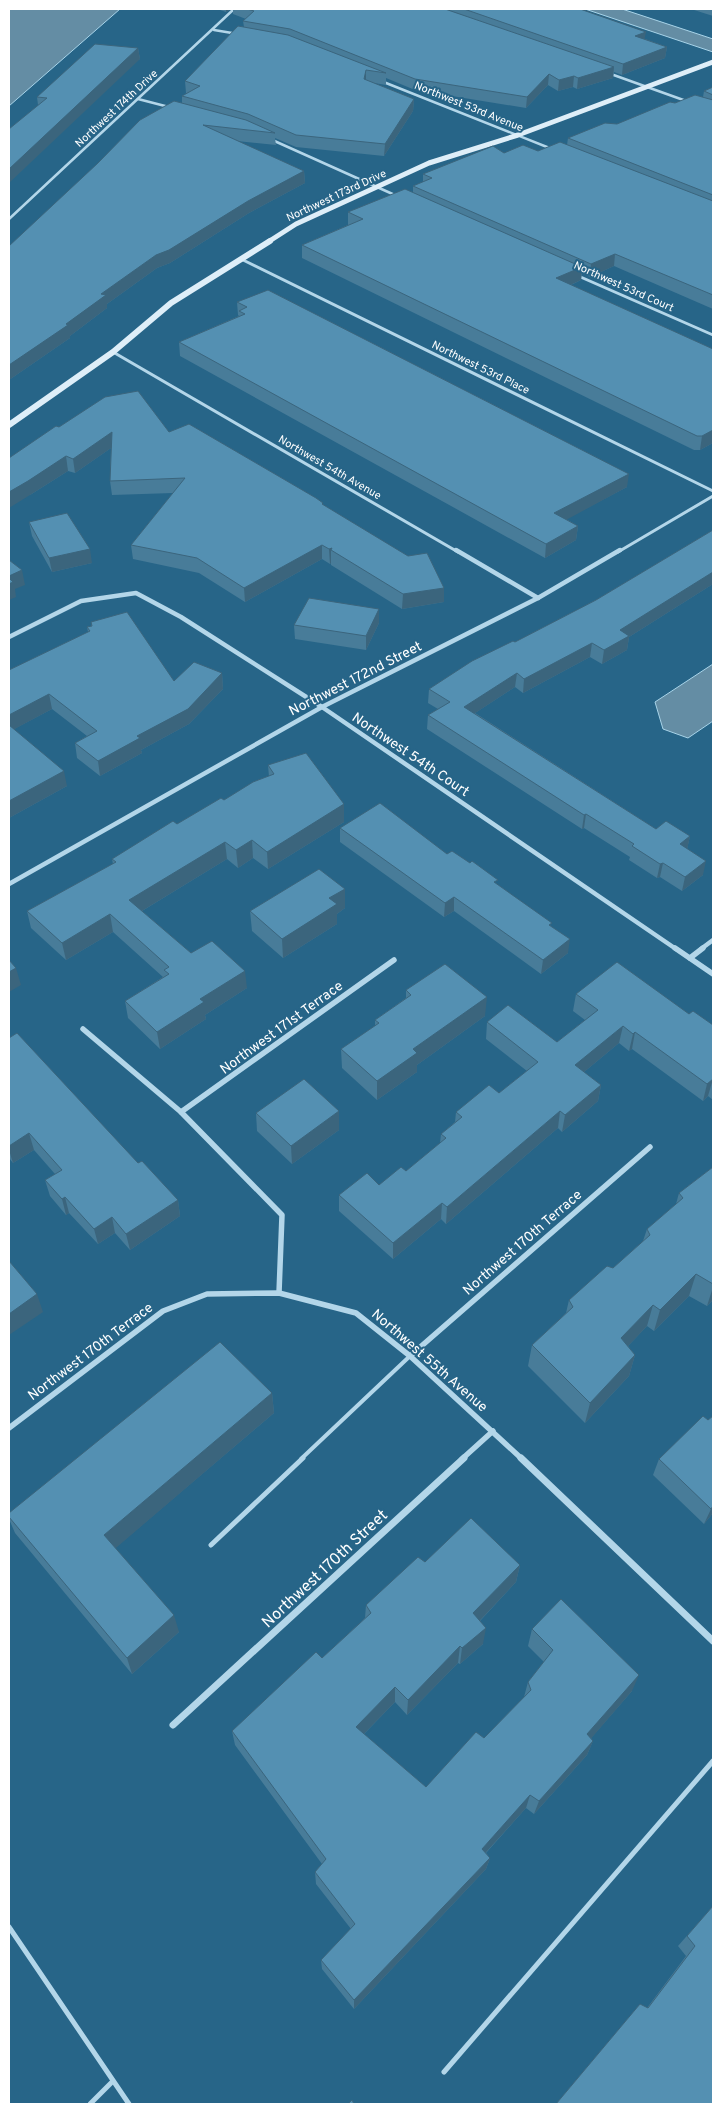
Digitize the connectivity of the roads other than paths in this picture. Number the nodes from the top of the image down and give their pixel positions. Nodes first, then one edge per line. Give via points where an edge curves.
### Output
1 (234, 9) edge
2 (214, 30) junction
3 (242, 34) edge
4 (713, 62) edge
5 (602, 71) edge
6 (374, 78) edge
7 (649, 87) junction
8 (138, 99) junction
9 (695, 104) edge
10 (175, 109) edge
11 (518, 135) junction
12 (266, 137) edge
13 (555, 150) edge
14 (377, 187) junction
15 (404, 199) edge
16 (9, 219) edge
17 (241, 259) junction
18 (568, 271) edge
19 (713, 335) edge
20 (113, 352) junction
21 (9, 425) edge
22 (713, 491) edge
23 (713, 496) edge
24 (538, 598) junction
25 (9, 637) edge
26 (322, 706) junction
27 (9, 884) edge
28 (713, 940) edge
29 (690, 958) junction
30 (394, 960) dead end
31 (713, 974) edge
32 (83, 1029) dead end
33 (181, 1112) junction
34 (650, 1147) dead end
35 (278, 1293) junction
36 (410, 1356) junction
37 (9, 1428) edge
38 (493, 1431) junction
39 (211, 1545) dead end
40 (713, 1641) edge
41 (173, 1725) dead end
42 (713, 1760) edge
43 (9, 1928) edge
44 (444, 2072) dead end
45 (113, 2081) junction
46 (90, 2104) edge
47 (129, 2104) edge

1 - 2 street, Northwest 174th Drive
2 - 3 street
2 - 8 street, Northwest 174th Drive
4 - 7 street, Northwest 173rd Drive
5 - 7 street
6 - 11 street, Northwest 53rd Avenue
7 - 9 street
7 - 11 street, Northwest 173rd Drive
8 - 10 street
8 - 16 street, Northwest 174th Drive
11 - 13 street, Northwest 53rd Avenue
11 - 14 street, Northwest 173rd Drive via 429,163
12 - 14 street
14 - 15 street
14 - 17 street, Northwest 173rd Drive via 296,224
17 - 20 street, Northwest 173rd Drive via 171,303
17 - 22 street, Northwest 53rd Place
18 - 19 street, Northwest 53rd Court
20 - 21 street, Northwest 173rd Drive
20 - 24 street, Northwest 54th Avenue
23 - 24 street, Northwest 172nd Street
24 - 26 street, Northwest 172nd Street
25 - 26 street, Northwest 54th Court via 81,601 136,593 181,617
26 - 27 street, Northwest 172nd Street
26 - 29 street, Northwest 54th Court
28 - 29 street
29 - 31 street, Northwest 54th Court
30 - 33 street, Northwest 171st Terrace
32 - 33 street
33 - 35 street via 282,1215
34 - 36 street, Northwest 170th Terrace
35 - 36 street, Northwest 55th Avenue via 356,1313
35 - 37 street, Northwest 170th Terrace via 207,1294 163,1311
36 - 38 street, Northwest 55th Avenue
36 - 39 lane
38 - 40 street, Northwest 55th Avenue
38 - 41 street, Northwest 170th Street
42 - 44 lane
43 - 45 lane
45 - 46 lane
45 - 47 lane

